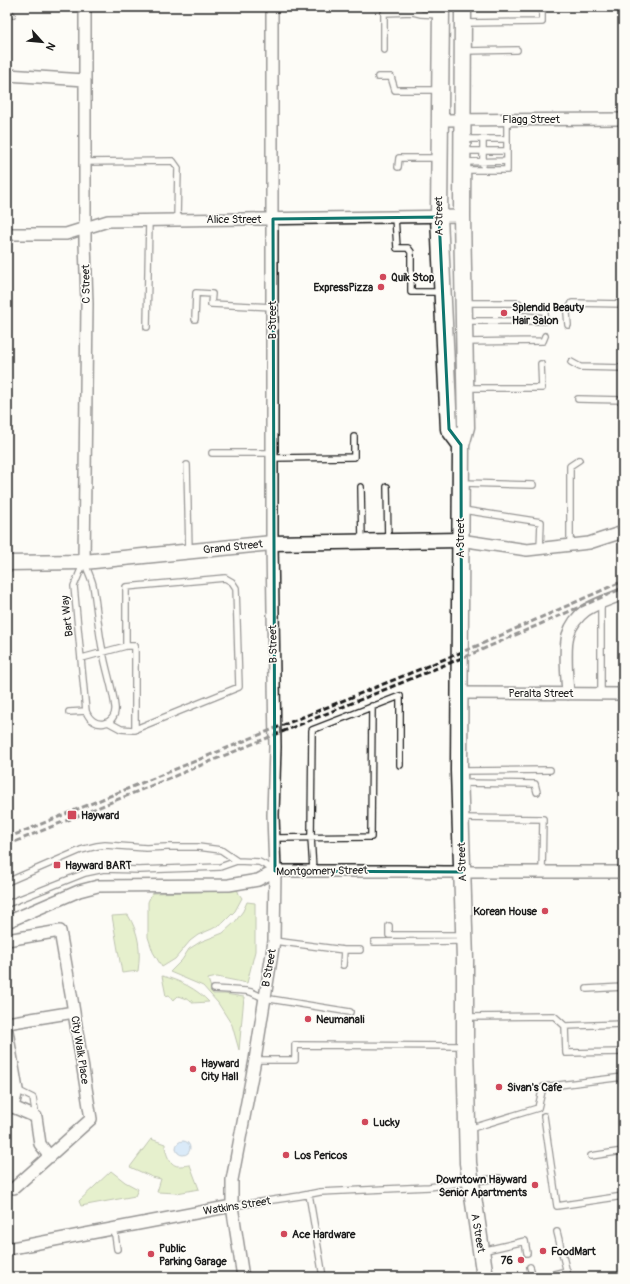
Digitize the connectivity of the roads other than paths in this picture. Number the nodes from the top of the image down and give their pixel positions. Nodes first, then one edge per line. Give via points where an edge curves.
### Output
1 (85, 7) edge
2 (272, 7) edge
3 (462, 7) edge
4 (542, 7) edge
5 (441, 11) edge
6 (462, 23) junction
7 (384, 50) dead end
8 (517, 50) dead end
9 (462, 51) junction
10 (7, 75) edge
11 (378, 77) dead end
12 (85, 80) junction
13 (440, 90) junction
14 (623, 119) edge
15 (440, 120) junction
16 (462, 120) junction
17 (508, 120) junction
18 (483, 139) junction
19 (508, 139) junction
20 (483, 151) junction
21 (507, 151) junction
22 (462, 156) junction
23 (440, 158) junction
24 (85, 162) junction
25 (483, 162) junction
26 (507, 162) junction
27 (398, 167) dead end
28 (483, 170) junction
29 (462, 216) junction
30 (395, 217) junction
31 (439, 217) junction
32 (273, 219) junction
33 (149, 220) junction
34 (177, 220) junction
35 (86, 227) junction
36 (7, 234) edge
37 (442, 292) junction
38 (464, 303) junction
39 (623, 304) edge
40 (272, 307) junction
41 (196, 319) dead end
42 (464, 321) junction
43 (568, 325) dead end
44 (147, 327) dead end
45 (545, 336) dead end
46 (465, 342) junction
47 (571, 362) dead end
48 (541, 364) dead end
49 (623, 368) edge
50 (466, 388) junction
51 (578, 399) dead end
52 (623, 400) edge
53 (354, 437) dead end
54 (461, 445) junction
55 (212, 453) dead end
56 (272, 455) junction
57 (579, 460) dead end
58 (187, 465) dead end
59 (460, 483) junction
60 (533, 485) dead end
61 (361, 487) dead end
62 (386, 487) dead end
63 (460, 509) junction
64 (623, 532) edge
65 (460, 540) junction
66 (388, 541) junction
67 (362, 542) junction
68 (272, 544) junction
69 (570, 546) junction
70 (540, 549) junction
71 (189, 552) junction
72 (84, 562) junction
73 (7, 564) edge
74 (623, 594) edge
75 (601, 603) junction
76 (126, 646) junction
77 (103, 652) junction
78 (82, 658) junction
79 (458, 693) junction
80 (568, 694) junction
81 (601, 694) junction
82 (623, 694) edge
83 (372, 706) junction
84 (86, 711) junction
85 (69, 712) dead end
86 (108, 722) junction
87 (135, 730) junction
88 (400, 765) dead end
89 (550, 770) dead end
90 (459, 777) junction
91 (537, 792) dead end
92 (461, 818) junction
93 (311, 837) junction
94 (274, 838) junction
95 (237, 861) junction
96 (313, 870) junction
97 (275, 871) junction
98 (462, 872) junction
99 (542, 872) junction
100 (623, 872) edge
101 (7, 882) edge
102 (7, 904) edge
103 (7, 922) edge
104 (389, 926) dead end
105 (464, 938) junction
106 (7, 940) edge
107 (274, 940) junction
108 (374, 942) dead end
109 (344, 950) junction
110 (360, 950) dead end
111 (343, 964) dead end
112 (623, 987) edge
113 (214, 989) dead end
114 (587, 989) dead end
115 (264, 998) junction
116 (74, 1012) junction
117 (350, 1012) dead end
118 (465, 1017) junction
119 (7, 1023) edge
120 (623, 1024) edge
121 (565, 1026) junction
122 (7, 1031) edge
123 (465, 1046) junction
124 (623, 1052) edge
125 (254, 1060) junction
126 (623, 1077) edge
127 (17, 1090) junction
128 (10, 1108) edge
129 (544, 1116) dead end
130 (36, 1118) junction
131 (467, 1129) junction
132 (623, 1151) edge
133 (591, 1156) dead end
134 (50, 1157) junction
135 (499, 1178) dead end
136 (470, 1182) junction
137 (14, 1188) dead end
138 (309, 1194) junction
139 (623, 1196) edge
140 (232, 1206) junction
141 (114, 1228) junction
142 (557, 1232) dead end
143 (117, 1248) dead end
144 (7, 1249) edge
145 (481, 1251) junction
146 (527, 1253) dead end
147 (530, 1267) dead end
148 (554, 1274) dead end
149 (567, 1274) edge
150 (243, 1277) edge
151 (324, 1277) edge
152 (485, 1277) edge
153 (533, 1277) edge

1 - 12 street, C Street
2 - 32 street, B Street
3 - 6 main road, A Street
4 - 6 lane via 542,22
5 - 7 lane via 421,14 384,13
5 - 13 main road, A Street
6 - 9 main road, A Street
8 - 9 lane
9 - 16 main road, A Street
10 - 12 street
11 - 13 lane via 391,77 395,90
12 - 24 street, C Street
13 - 15 main road, A Street
14 - 17 street, Flagg Street
15 - 16 street, Flagg Street
15 - 23 main road, A Street
16 - 17 street, Flagg Street
16 - 22 main road, A Street
17 - 19 lane
18 - 19 lane
18 - 20 lane
18 - 22 lane
19 - 21 lane
20 - 21 lane
20 - 22 lane
20 - 25 lane
21 - 26 lane
22 - 25 lane
22 - 28 lane
22 - 29 main road, A Street
23 - 27 lane via 399,158
23 - 31 main road, A Street
24 - 34 lane via 173,161 178,168
24 - 35 street, C Street
25 - 26 lane
25 - 28 lane
26 - 28 lane via 507,170
29 - 31 street, Alice Street
29 - 38 main road, A Street
30 - 31 street, Alice Street
30 - 32 street, Alice Street
30 - 37 lane via 397,248 408,248 411,252 411,292
31 - 37 main road, A Street
32 - 34 street, Alice Street
32 - 40 street, B Street
33 - 34 street, Alice Street
33 - 35 street, Alice Street via 108,221
33 - 44 lane
35 - 36 street, Alice Street via 66,234
35 - 72 street, C Street
37 - 54 main road, A Street via 450,429
38 - 42 main road, A Street
38 - 42 lane via 519,303 521,309 545,311 545,321
39 - 43 lane via 572,303 567,313
40 - 41 lane via 211,304 212,294 196,293
40 - 56 street, B Street
42 - 46 main road, A Street
45 - 46 lane via 543,341
46 - 50 main road, A Street
47 - 49 lane via 580,367
48 - 50 lane via 542,388
50 - 54 main road, A Street via 466,427
51 - 52 lane
53 - 56 lane via 354,457
54 - 59 main road, A Street
55 - 56 lane
56 - 68 street, B Street
57 - 69 lane via 570,466
58 - 71 lane
59 - 60 lane
59 - 63 main road, A Street
61 - 67 lane
62 - 66 lane
63 - 65 main road, A Street
63 - 70 lane via 541,522
64 - 69 street via 589,544
65 - 66 street, Grand Street
65 - 70 street via 527,550
65 - 79 main road, A Street
66 - 67 street, Grand Street
67 - 68 street, Grand Street
68 - 71 street, Grand Street
68 - 94 street, B Street via 276,747
69 - 70 street
71 - 72 street, Grand Street
72 - 73 street, Grand Street
72 - 77 lane via 92,583
72 - 78 lane, Bart Way via 74,586
74 - 75 street
75 - 80 street via 586,611 574,622 568,635
75 - 81 lane
76 - 77 lane
76 - 87 lane via 135,646
76 - 87 lane via 126,587 225,578 236,588 239,687
77 - 78 lane
77 - 86 lane via 116,708
78 - 84 lane, Bart Way
79 - 80 street, Peralta Street
79 - 90 main road, A Street
80 - 81 street, Peralta Street
81 - 82 street, Peralta Street
83 - 88 lane via 400,696
83 - 93 lane via 312,730
83 - 93 lane via 371,836
84 - 85 lane
84 - 86 lane via 92,721 100,724
86 - 87 lane via 121,729
89 - 90 lane
90 - 91 lane via 535,784
90 - 92 main road, A Street
92 - 98 main road, A Street
92 - 99 lane via 543,819
93 - 94 lane
93 - 96 lane
94 - 97 street, B Street
95 - 97 lane via 258,862
95 - 101 lane via 221,850 198,847 146,848 105,845 80,850
95 - 102 lane via 220,867 104,869 85,873
96 - 97 street, Montgomery Street
96 - 98 street, Montgomery Street
97 - 103 street, Montgomery Street via 258,880 229,885 98,886 79,891
97 - 107 street, B Street
98 - 99 street, Montgomery Street
98 - 105 main road, A Street
99 - 100 street, Montgomery Street
104 - 105 lane via 389,935
105 - 108 lane
105 - 118 main road, A Street
106 - 116 street, City Walk Place via 60,931
107 - 109 lane
107 - 115 street, B Street
109 - 110 lane
109 - 111 lane
112 - 114 lane
113 - 115 lane via 251,992
115 - 117 lane
115 - 125 street, B Street
116 - 119 street
116 - 134 street, City Walk Place via 91,1120
118 - 121 lane via 554,1016
118 - 123 main road, A Street
120 - 121 lane
121 - 124 lane via 566,1053
122 - 127 street
123 - 125 lane via 295,1044 295,1060
123 - 131 main road, A Street
125 - 140 street, B Street via 232,1180
126 - 131 lane via 543,1087 538,1108
127 - 128 street
127 - 130 lane via 32,1098
128 - 130 street
129 - 139 lane via 557,1206
130 - 134 street via 40,1144
131 - 136 main road, A Street
132 - 133 lane
134 - 137 street, City Walk Place
135 - 136 lane, Watkins Street
136 - 138 lane, Watkins Street
136 - 145 main road, A Street
138 - 140 lane, Watkins Street
138 - 151 lane
140 - 141 street, Watkins Street
140 - 150 street, B Street
141 - 143 lane
141 - 144 street, Watkins Street
142 - 149 lane
145 - 146 lane via 525,1241
145 - 152 main road, A Street
147 - 153 lane
148 - 149 lane

